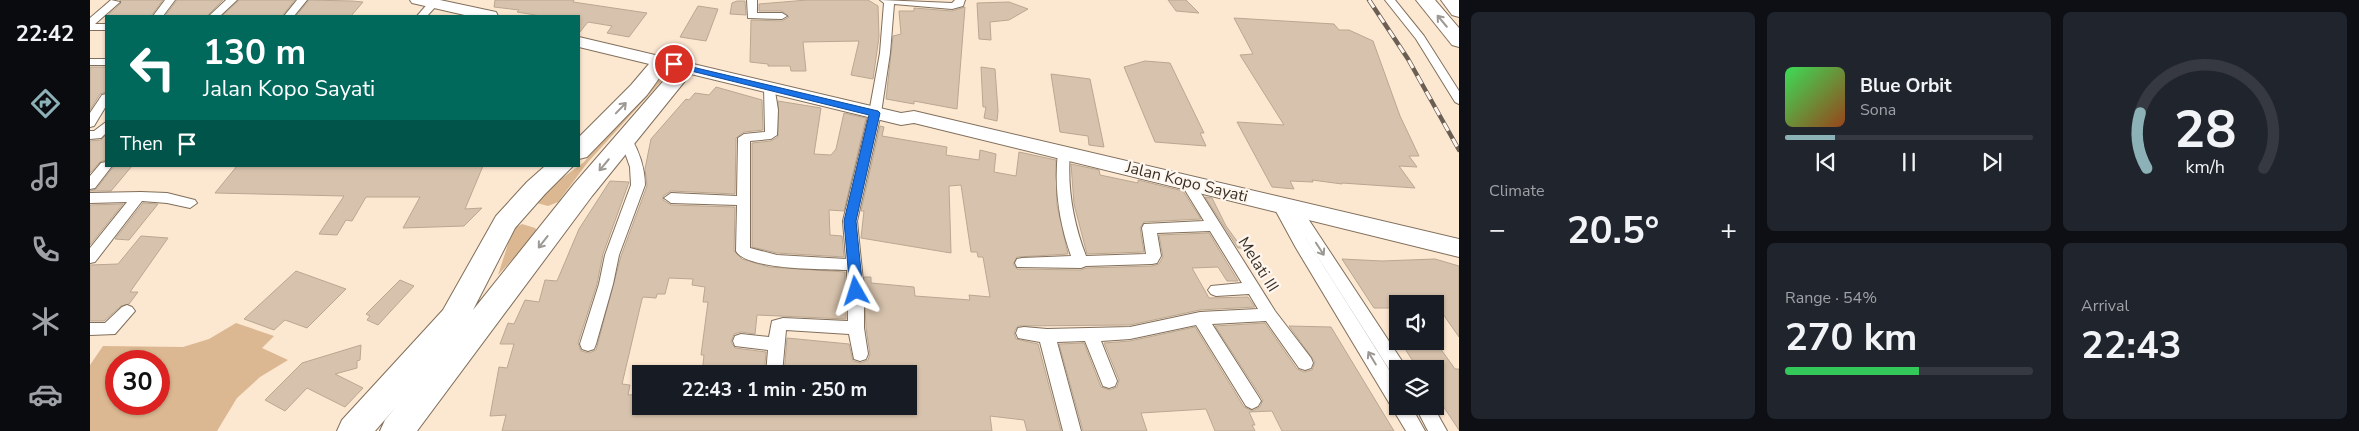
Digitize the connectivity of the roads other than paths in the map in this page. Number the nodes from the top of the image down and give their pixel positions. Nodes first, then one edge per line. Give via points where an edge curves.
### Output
1 (170, 0) edge
2 (232, 0) edge
3 (302, 0) edge
4 (752, 0) edge
5 (960, 0) edge
6 (1390, 0) edge
7 (1424, 0) edge
8 (1450, 0) edge
9 (887, 1) edge
10 (115, 2) dead end
11 (426, 2) edge
12 (907, 2) edge
13 (1459, 11) edge
14 (159, 15) edge
15 (215, 15) edge
16 (290, 15) edge
17 (422, 15) edge
18 (485, 15) edge
19 (782, 16) dead end
20 (90, 23) edge
21 (90, 27) edge
22 (105, 27) edge
23 (580, 33) edge
24 (1459, 41) edge
25 (580, 42) edge
26 (620, 51) junction
27 (105, 55) edge
28 (678, 60) junction
29 (90, 62) edge
30 (724, 75) junction
31 (770, 86) junction
32 (648, 95) junction
33 (90, 97) edge
34 (105, 97) edge
35 (105, 99) edge
36 (1459, 100) edge
37 (876, 108) junction
38 (90, 124) edge
39 (626, 139) junction
40 (580, 150) edge
41 (1064, 152) junction
42 (105, 167) edge
43 (560, 167) edge
44 (1187, 182) junction
45 (90, 185) edge
46 (536, 188) junction
47 (583, 190) junction
48 (90, 198) edge
49 (137, 198) junction
50 (671, 198) dead end
51 (744, 200) junction
52 (190, 203) dead end
53 (1287, 206) junction
54 (1215, 226) junction
55 (1459, 248) edge
56 (488, 255) junction
57 (90, 258) edge
58 (1022, 263) dead end
59 (1081, 263) junction
60 (853, 265) junction
61 (1253, 288) junction
62 (1216, 290) dead end
63 (127, 310) dead end
64 (1270, 315) junction
65 (1200, 318) junction
66 (1353, 327) junction
67 (856, 328) junction
68 (1371, 328) junction
69 (90, 329) edge
70 (1024, 333) dead end
71 (1091, 335) junction
72 (1047, 336) junction
73 (741, 341) dead end
74 (588, 344) dead end
75 (776, 344) junction
76 (860, 354) dead end
77 (1392, 360) edge
78 (1305, 363) dead end
79 (775, 365) edge
80 (1110, 381) dead end
81 (1389, 385) edge
82 (372, 389) dead end
83 (1252, 401) dead end
84 (1407, 415) edge
85 (1428, 415) edge
86 (351, 428) edge
87 (397, 431) edge
88 (1072, 431) edge
89 (1416, 431) edge
90 (1438, 431) edge

1 - 14 street
2 - 15 street
3 - 16 street
4 - 19 street via 752,16
5 - 12 street via 956,6
6 - 36 street via 1420,38
24 -> 7 highway
8 - 13 highway
9 - 12 street
9 - 37 street via 885,53
10 - 20 street
11 - 17 street
11 - 18 main road
21 - 22 street
23 - 28 main road, Jalan Kopo Sayati
25 - 26 main road, Jalan Kopo Sayati
26 - 28 main road, Jalan Kopo Sayati
26 - 32 main road via 637,61
27 - 29 street
28 - 30 main road, Jalan Kopo Sayati
28 - 32 highway
28 - 37 main road, Jalan Kopo Sayati
30 - 31 main road, Jalan Kopo Sayati
30 - 32 main road via 689,81
31 - 37 main road, Jalan Kopo Sayati
31 - 51 street via 772,133 744,138 738,165
32 - 39 highway
40 -> 32 highway
33 - 34 street
35 - 38 street
37 - 41 main road, Jalan Kopo Sayati via 901,119 914,117
37 - 60 street via 850,221
39 -> 47 highway
39 - 74 street via 635,159 638,185 612,255
41 - 44 main road, Jalan Kopo Sayati
41 - 59 street via 1063,187 1068,220
42 - 45 street
43 - 46 highway
44 - 53 main road, Jalan Kopo Sayati
44 - 54 street, Melati III
46 - 47 highway via 528,201 530,208 543,212 554,210
46 - 56 highway via 505,224
47 -> 87 highway
48 - 49 street
49 - 52 street
49 - 57 street
50 - 51 street
51 - 60 street via 744,251 747,255
53 - 55 main road, Jalan Kopo Sayati
53 - 66 street via 1301,244
53 -> 68 street
54 - 59 street via 1149,228 1152,259
54 - 61 street, Melati III
56 - 82 highway
56 - 86 highway via 482,283 466,318
58 - 59 street
60 - 67 street
61 - 62 street
61 - 64 street, Melati III
63 - 69 street via 109,329
64 - 65 street
64 - 78 street, Melati III
65 - 71 street via 1130,333
65 - 83 street
66 - 68 street
81 -> 66 street
67 - 75 street via 781,325 777,330
67 - 76 street
68 - 77 street
70 - 72 street
71 - 72 street
71 - 80 street
72 - 88 street
73 - 75 street
75 - 79 street
84 - 89 street
85 - 90 street

